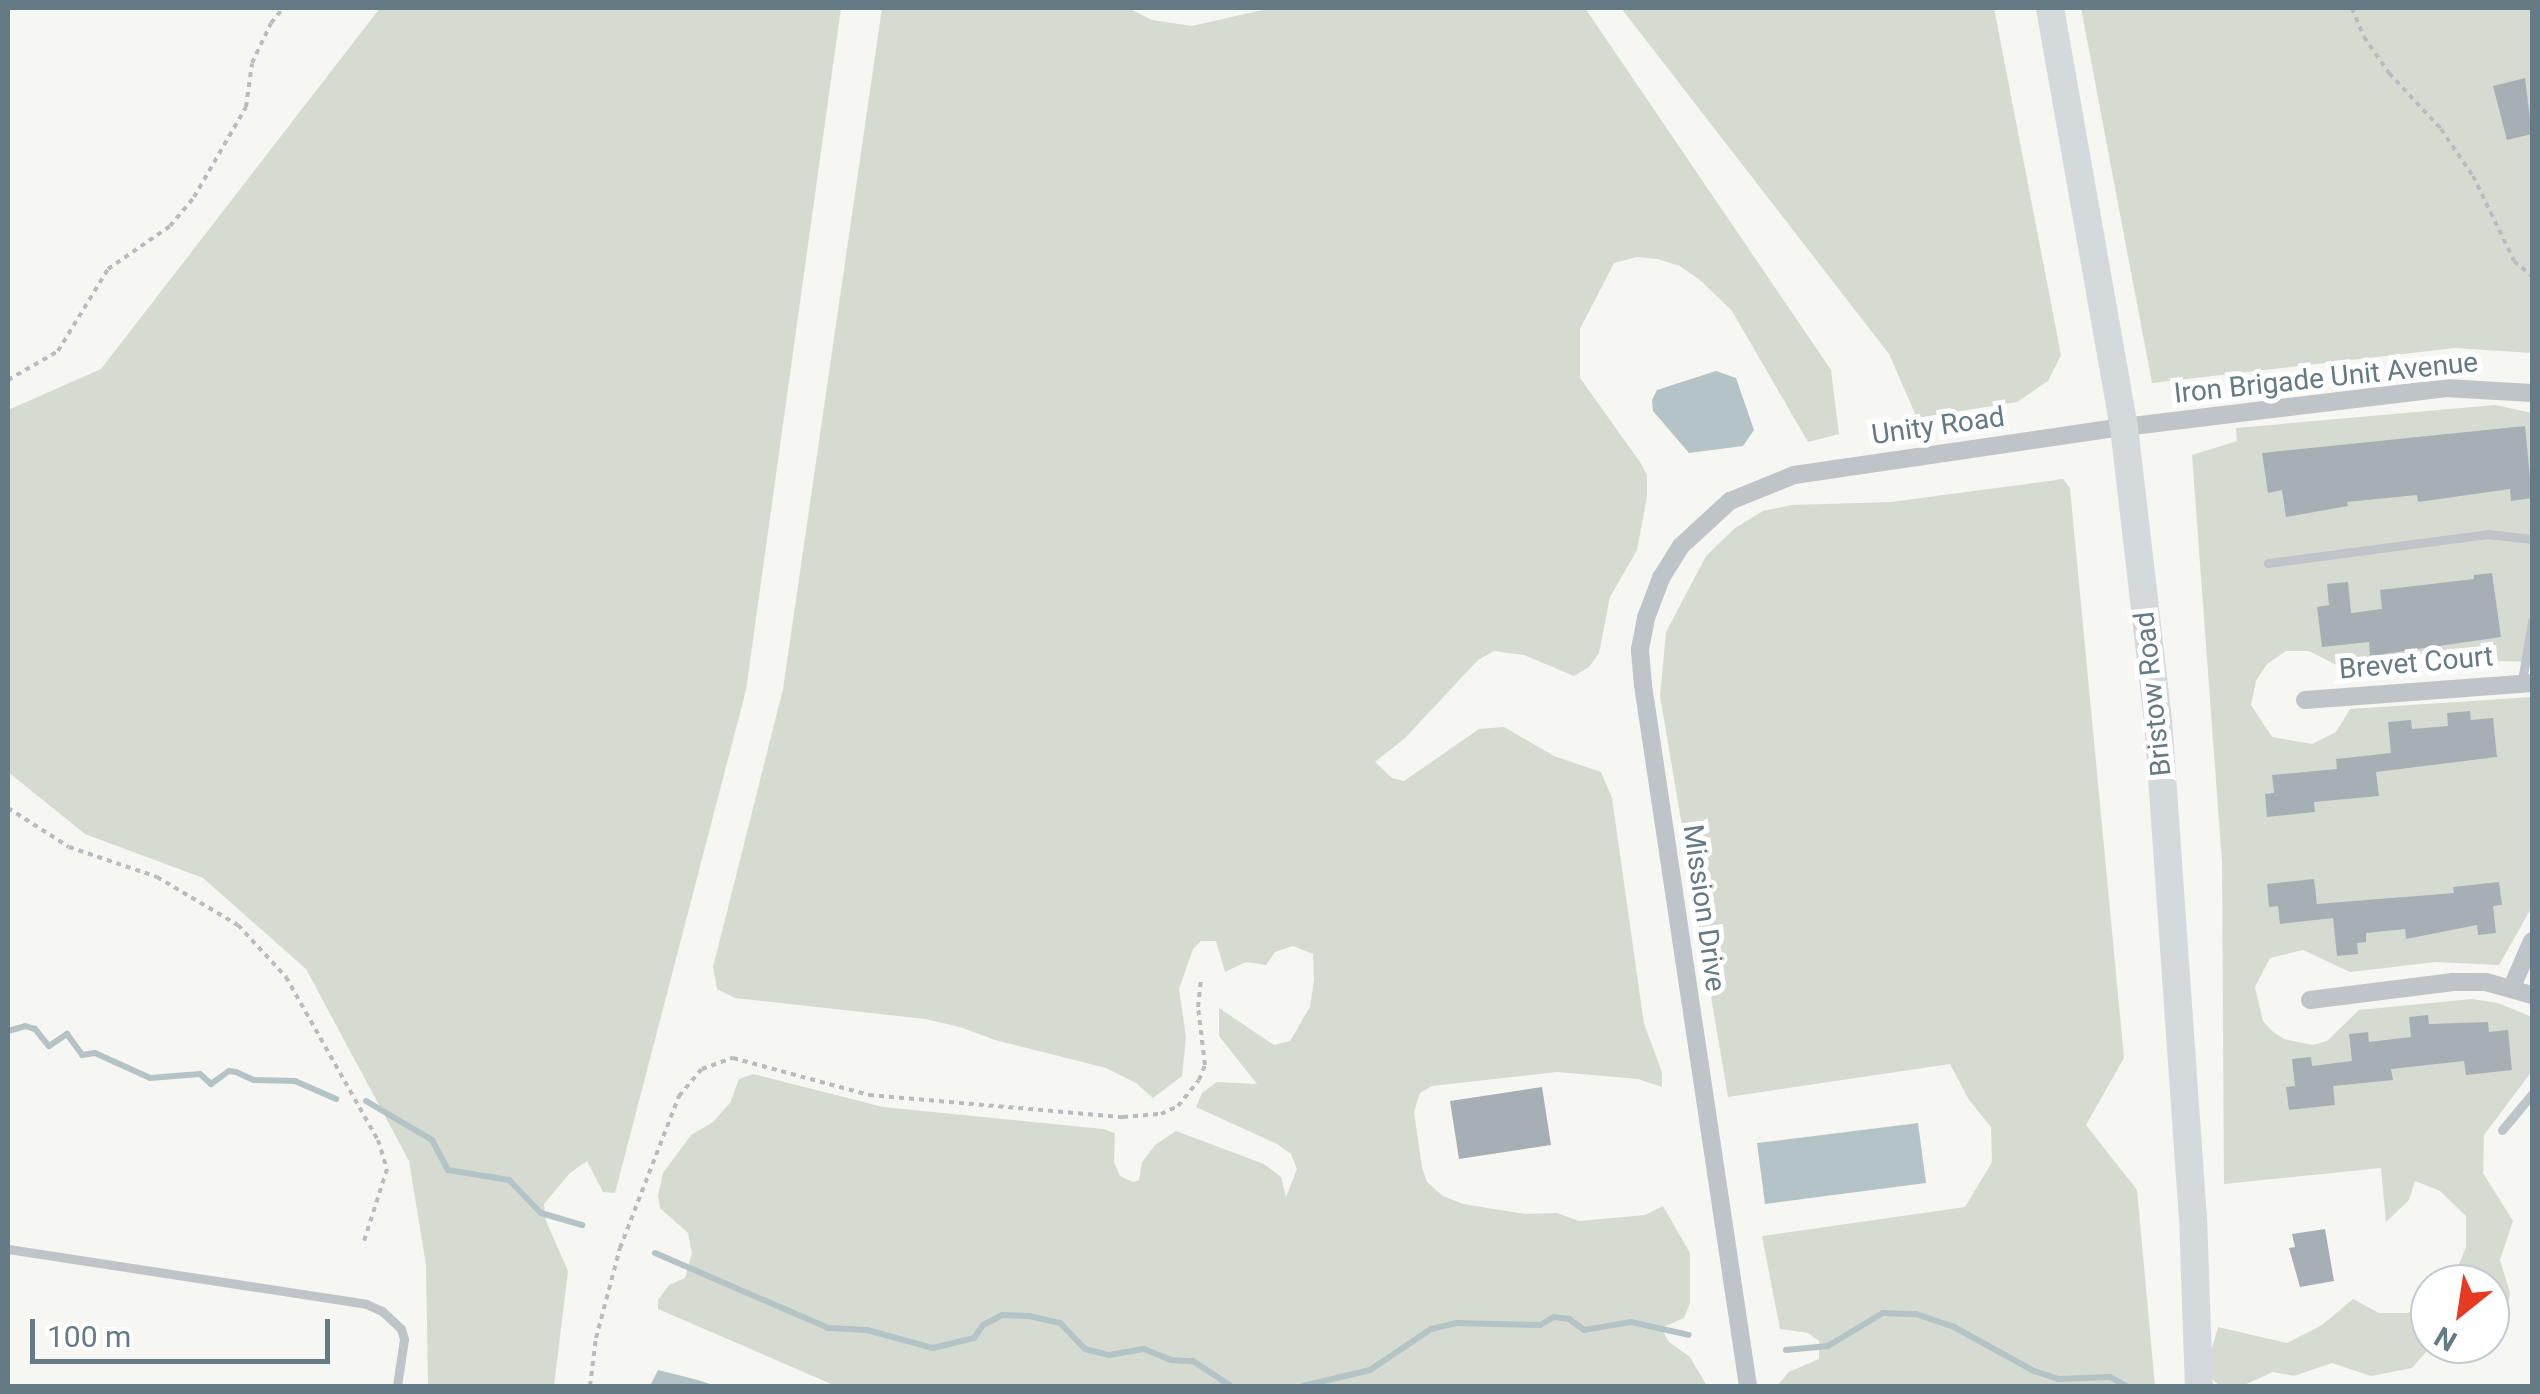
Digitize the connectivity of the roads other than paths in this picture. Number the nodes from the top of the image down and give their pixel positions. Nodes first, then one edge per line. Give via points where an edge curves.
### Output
1 (2050, 8) edge
2 (2532, 394) edge
3 (2124, 427) junction
4 (1760, 485) joint
5 (2532, 539) edge
6 (2268, 562) dead end
7 (2532, 621) edge
8 (2527, 682) edge
9 (2305, 700) dead end
10 (2532, 941) edge
11 (2512, 986) junction
12 (2532, 995) edge
13 (2310, 1000) dead end
14 (2532, 1094) edge
15 (2502, 1130) dead end
16 (8, 1249) edge
17 (397, 1386) edge
18 (1748, 1386) edge
19 (2199, 1386) edge

1 - 3 main road, Bristow Road
2 - 3 street, Iron Brigade Unit Avenue via 2444,388
3 - 4 street, Unity Road
3 - 19 main road, Bristow Road via 2158,719
4 - 18 street, Mission Drive via 1717,510 1682,546 1661,578 1640,650
5 - 6 lane via 2487,534
7 - 8 lane
8 - 9 street, Brevet Court
10 - 11 street
11 - 12 street
11 - 13 street via 2454,982
14 - 15 lane
16 - 17 lane via 366,1304 382,1311 404,1339

